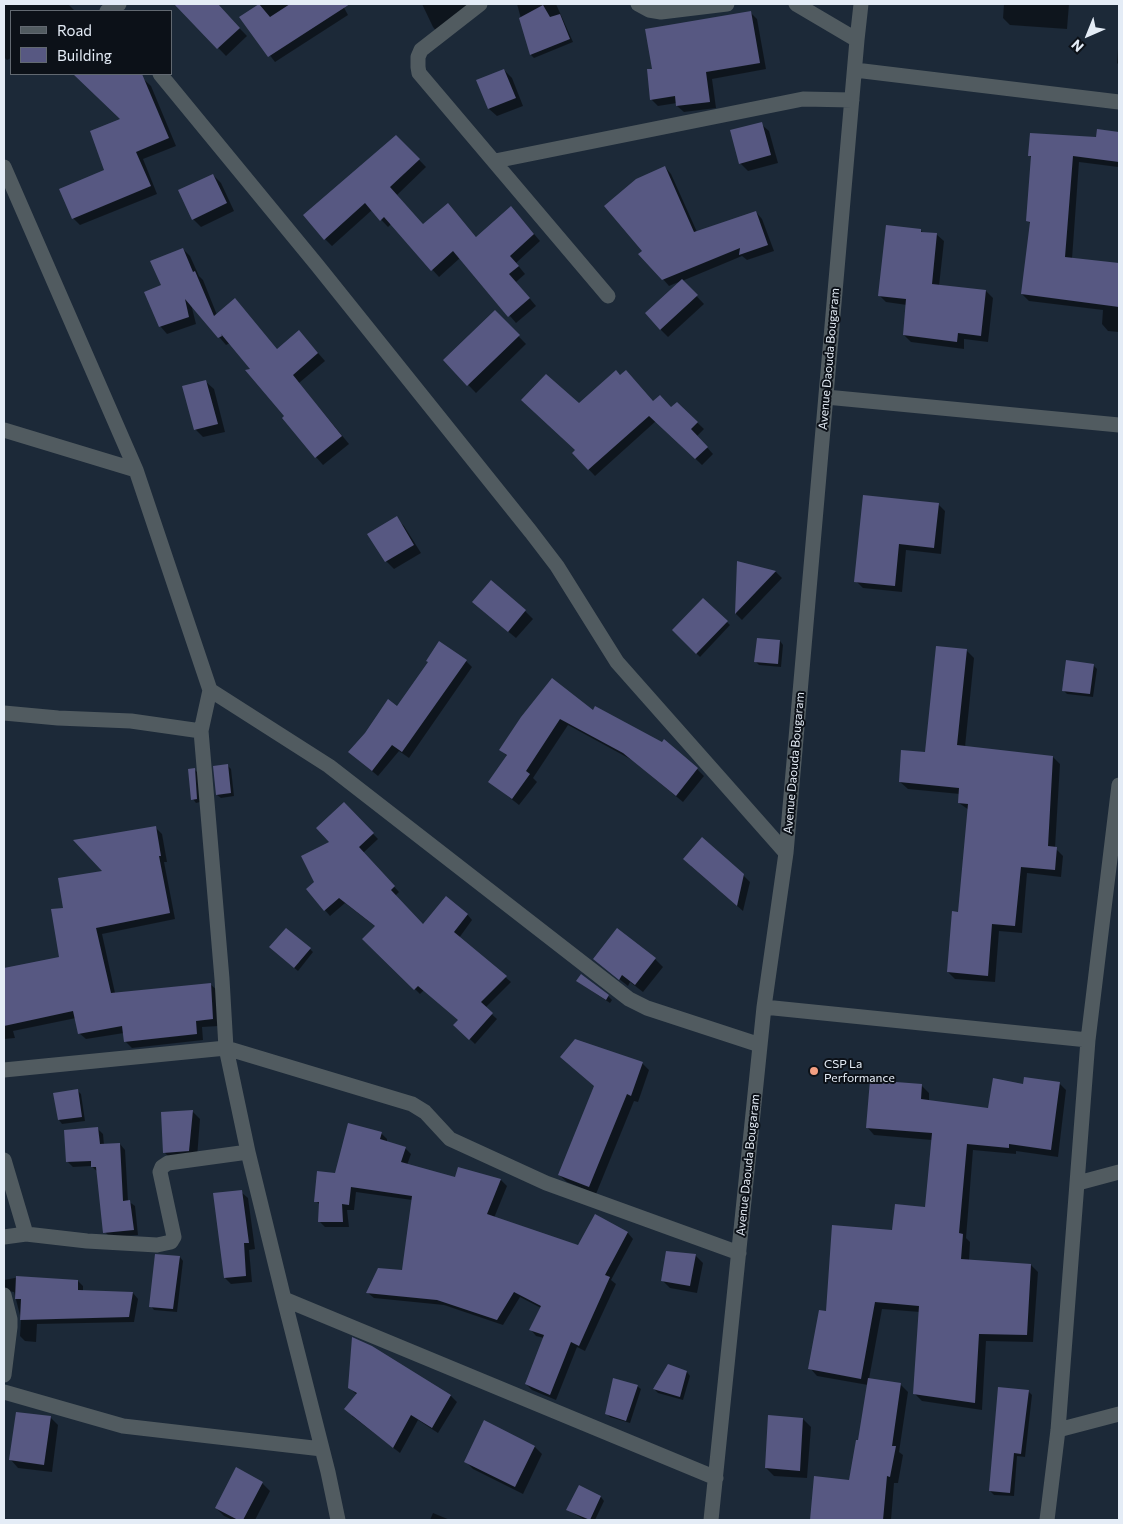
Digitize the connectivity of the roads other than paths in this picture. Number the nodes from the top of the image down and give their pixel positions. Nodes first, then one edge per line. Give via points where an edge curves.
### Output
1 (119, 4) edge
2 (480, 4) edge
3 (638, 4) edge
4 (727, 4) edge
5 (796, 4) edge
6 (862, 4) edge
7 (108, 10) edge
8 (857, 40) junction
9 (855, 70) junction
10 (161, 75) edge
11 (852, 100) junction
12 (1119, 102) edge
13 (495, 161) junction
14 (4, 167) edge
15 (608, 296) dead end
16 (826, 397) junction
17 (1119, 425) edge
18 (4, 430) edge
19 (136, 470) junction
20 (210, 690) junction
21 (4, 713) edge
22 (201, 731) junction
23 (1119, 785) edge
24 (786, 853) junction
25 (764, 1007) junction
26 (1088, 1040) junction
27 (760, 1045) junction
28 (226, 1048) junction
29 (4, 1070) edge
30 (248, 1152) junction
31 (4, 1160) edge
32 (1119, 1172) edge
33 (1078, 1183) junction
34 (26, 1234) junction
35 (4, 1237) edge
36 (739, 1252) junction
37 (4, 1295) edge
38 (284, 1299) junction
39 (4, 1375) edge
40 (4, 1392) edge
41 (1119, 1414) edge
42 (1058, 1430) junction
43 (322, 1449) junction
44 (716, 1478) junction
45 (338, 1520) edge
46 (711, 1520) edge
47 (1047, 1520) edge

1 - 7 street
2 - 13 street via 421,50 418,67 419,73
3 - 4 street via 661,12
5 - 8 street
6 - 8 street, Avenue Daouda Bougaram
8 - 9 street, Avenue Daouda Bougaram
9 - 11 street, Avenue Daouda Bougaram
9 - 12 street
10 - 24 street via 531,532 618,662
11 - 13 street via 803,99
11 - 16 street, Avenue Daouda Bougaram
13 - 15 street
14 - 19 street
16 - 17 street
16 - 24 street, Avenue Daouda Bougaram
18 - 19 street
19 - 20 street
20 - 22 street
20 - 27 street via 329,766 629,999 647,1008
21 - 22 street via 130,721
22 - 28 street
23 - 26 street
24 - 25 street, Avenue Daouda Bougaram
25 - 26 street
25 - 27 street, Avenue Daouda Bougaram
26 - 33 street
27 - 36 street, Avenue Daouda Bougaram
28 - 29 street
28 - 30 street
28 - 36 street via 412,1104 425,1112 450,1139 546,1183
30 - 34 street via 168,1163 162,1167 160,1172 174,1237 171,1242 157,1245
30 - 38 street
31 - 34 street
32 - 33 street
33 - 42 street
34 - 35 street
36 - 44 street, Avenue Daouda Bougaram
37 - 39 street via 10,1319
38 - 43 street
38 - 44 street
40 - 43 street via 122,1426
41 - 42 street
42 - 47 street
43 - 45 street
44 - 46 street, Avenue Daouda Bougaram

